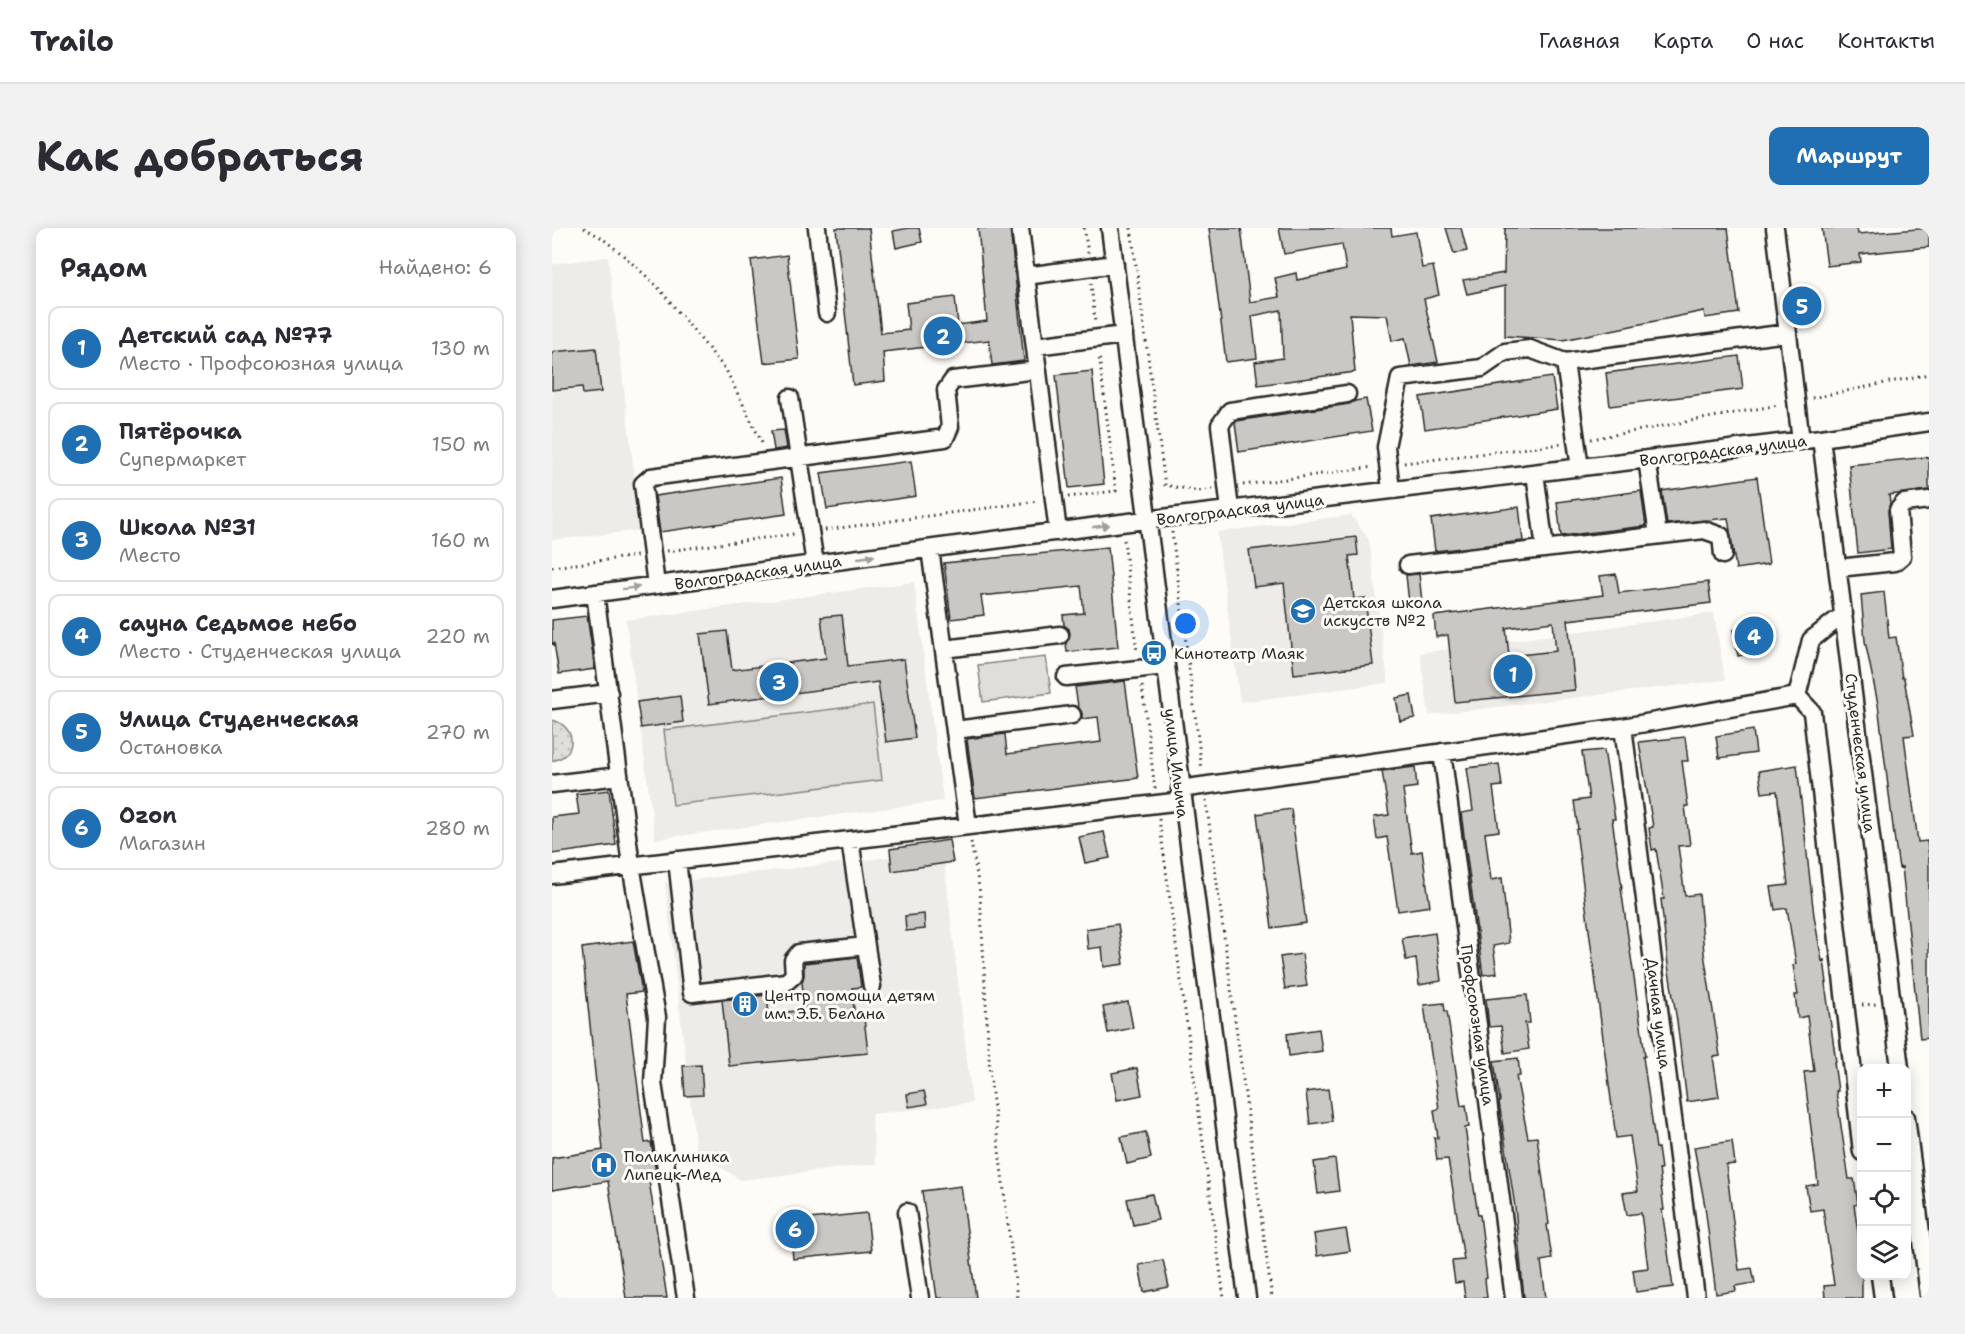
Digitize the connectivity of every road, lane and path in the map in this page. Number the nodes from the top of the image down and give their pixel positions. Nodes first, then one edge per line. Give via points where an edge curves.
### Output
1 (584, 228) edge
2 (817, 228) edge
3 (1020, 228) edge
4 (1084, 228) edge
5 (1110, 228) edge
6 (1131, 228) edge
7 (1775, 228) edge
8 (1115, 264) junction
9 (1090, 268) junction
10 (1026, 276) junction
11 (827, 313) dead end
12 (1788, 333) junction
13 (1124, 335) junction
14 (1097, 339) junction
15 (1035, 346) junction
16 (1565, 362) junction
17 (1038, 370) junction
18 (1929, 374) edge
19 (1347, 394) dead end
20 (790, 398) dead end
21 (1796, 402) junction
22 (1929, 422) edge
23 (1821, 438) junction
24 (1801, 441) junction
25 (1576, 442) junction
26 (799, 458) junction
27 (1647, 459) junction
28 (771, 461) junction
29 (1388, 465) junction
30 (1580, 468) junction
31 (1534, 473) junction
32 (1242, 485) dead end
33 (1220, 488) dead end
34 (1391, 490) junction
35 (1054, 499) junction
36 (1929, 500) edge
37 (1230, 510) junction
38 (1147, 520) junction
39 (1172, 531) dead end
40 (810, 532) junction
41 (1058, 532) junction
42 (1658, 535) junction
43 (1124, 538) dead end
44 (930, 549) junction
45 (1545, 549) junction
46 (652, 553) junction
47 (1723, 555) dead end
48 (815, 564) junction
49 (1408, 565) dead end
50 (552, 567) edge
51 (1838, 568) junction
52 (656, 585) junction
53 (595, 593) junction
54 (552, 599) edge
55 (1844, 614) junction
56 (1060, 635) dead end
57 (944, 649) junction
58 (1165, 666) junction
59 (1139, 669) junction
60 (1066, 677) dead end
61 (609, 693) junction
62 (1797, 696) junction
63 (552, 700) edge
64 (1072, 715) dead end
65 (1623, 727) junction
66 (955, 730) junction
67 (1442, 752) junction
68 (620, 776) junction
69 (552, 784) edge
70 (1204, 785) junction
71 (1181, 795) junction
72 (1157, 804) junction
73 (968, 826) junction
74 (850, 840) junction
75 (677, 860) junction
76 (631, 865) junction
77 (552, 874) edge
78 (866, 946) junction
79 (872, 986) dead end
80 (1892, 1002) junction
81 (1845, 1007) junction
82 (1900, 1064) edge
83 (1858, 1118) edge
84 (1906, 1118) edge
85 (907, 1212) dead end
86 (1881, 1280) edge
87 (1929, 1295) edge
88 (686, 1298) edge
89 (920, 1298) edge
90 (1017, 1298) edge
91 (1224, 1298) edge
92 (1247, 1298) edge
93 (1272, 1298) edge
94 (1514, 1298) edge
95 (1696, 1298) edge
96 (1883, 1298) edge

1 - 28 path via 602,238 657,286 726,370
2 - 11 street
3 - 10 street
4 - 9 path
5 - 8 street, улица Ильича
6 - 33 path via 1165,485 1198,491
7 - 12 street
8 - 9 street
8 - 13 street, улица Ильича
9 - 10 street
9 - 14 path
10 - 15 street
12 - 16 street
12 - 21 street
13 - 14 street
13 - 38 street, улица Ильича
14 - 15 street
14 - 35 path via 1116,491
15 - 17 street
16 - 25 street
16 - 29 street via 1530,349 1505,352 1482,368 1400,378 1386,447
17 - 26 street via 953,380 946,390 950,427 945,438
17 - 35 street
18 - 21 path
19 - 37 street via 1230,411 1220,425
20 - 26 street
21 - 24 street
21 - 25 path
22 - 23 street, Волгоградская улица
23 - 24 street, Волгоградская улица
23 - 51 street, Студенческая улица
24 - 27 street, Волгоградская улица
25 - 29 path
25 - 30 street
26 - 28 street
26 - 40 street
27 - 30 street, Волгоградская улица
27 - 42 street
28 - 46 street via 651,477 643,484
29 - 32 path
29 - 34 street
30 - 31 street, Волгоградская улица
31 - 34 street, Волгоградская улица
31 - 45 street
34 - 37 street, Волгоградская улица
35 - 40 path
35 - 41 street
36 - 51 street via 1904,503 1898,510 1902,556 1895,562
37 - 38 street, Волгоградская улица
41 -> 38 street, Волгоградская улица
38 - 58 street, улица Ильича
39 - 70 path
40 - 46 path
40 - 48 street
41 - 44 street, Волгоградская улица
42 - 45 street
42 - 47 street via 1704,530 1720,536
43 - 59 path
48 -> 44 street, Волгоградская улица
44 - 57 street
45 - 49 street
46 - 50 path
46 - 52 street
48 - 52 street, Волгоградская улица
51 - 55 street, Студенческая улица
53 -> 52 street, Волгоградская улица
53 - 54 street, Волгоградская улица
53 - 61 street
55 - 62 street via 1811,640
55 - 80 street, Студенческая улица
56 - 57 street
57 - 66 street
58 - 59 street
58 - 71 street, улица Ильича
59 - 60 street
59 - 72 path
61 - 63 street
61 - 68 street
62 - 65 street
62 - 81 street via 1812,712
64 - 66 street
65 - 67 street
65 - 95 street, Дачная улица
66 - 73 street
67 - 70 street
67 - 94 street, Профсоюзная улица
68 - 69 street
68 - 76 street
70 - 71 street
70 - 93 path
71 - 72 street
71 - 92 street, улица Ильича
72 - 73 street
72 - 91 path
73 - 74 street
73 - 90 path via 980,893 990,1076
74 - 75 street
74 - 78 street
75 - 76 street
75 - 78 street via 692,993 786,982 794,975 793,960 799,953
76 - 77 street
76 - 88 street via 657,1017 653,1083
78 - 79 street
80 - 81 path
80 - 82 street, Студенческая улица
81 - 83 street
84 - 87 street
85 - 89 street
86 - 96 street

